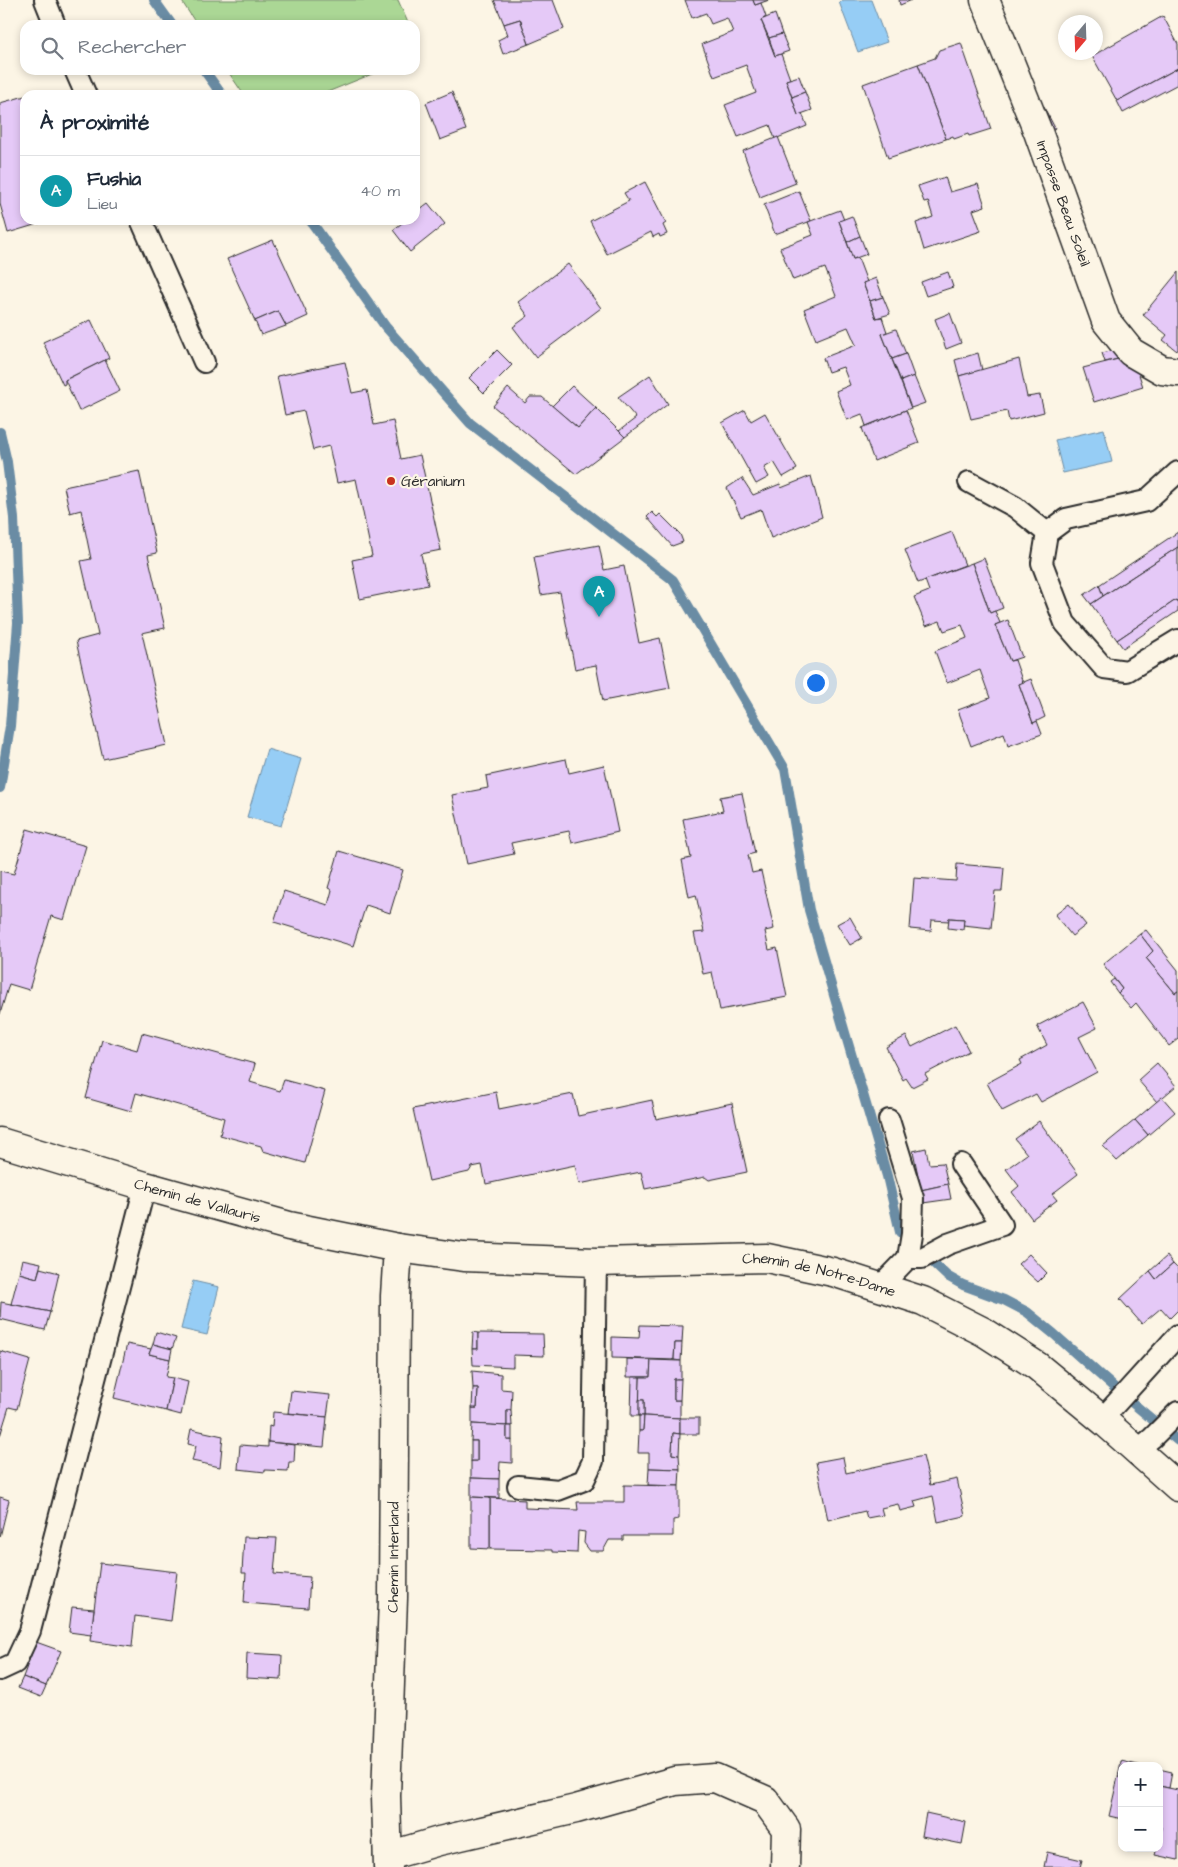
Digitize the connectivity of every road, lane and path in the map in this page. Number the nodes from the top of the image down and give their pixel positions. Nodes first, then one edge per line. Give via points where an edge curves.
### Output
1 (44, 0) edge
2 (985, 0) edge
3 (53, 20) edge
4 (77, 75) edge
5 (84, 90) edge
6 (143, 225) edge
7 (204, 362) dead end
8 (1178, 372) edge
9 (1178, 472) edge
10 (969, 482) dead end
11 (1047, 533) junction
12 (1178, 640) edge
13 (889, 1120) dead end
14 (0, 1142) edge
15 (961, 1164) dead end
16 (145, 1186) junction
17 (398, 1248) junction
18 (915, 1258) junction
19 (596, 1262) junction
20 (880, 1287) junction
21 (1178, 1335) edge
22 (1108, 1415) junction
23 (1174, 1416) edge
24 (1145, 1444) junction
25 (518, 1486) dead end
26 (1178, 1487) edge
27 (0, 1670) edge
28 (388, 1861) edge
29 (785, 1867) edge

1 - 3 lane
2 - 8 street, Impasse Beau Soleil via 1038,132 1106,321 1131,352 1162,370
4 - 5 lane
6 - 7 lane
9 - 11 lane via 1146,501 1066,519
10 - 11 lane via 1015,507
11 - 12 lane via 1042,563 1065,623 1104,668 1126,671
13 - 18 lane via 913,1198
14 - 16 street, Chemin de Vallauris
15 - 18 lane via 1002,1225
16 - 17 street, Chemin de Vallauris via 289,1226
16 - 27 lane via 30,1631 15,1663
17 - 19 street, Chemin de Notre-Dame via 464,1257
17 - 28 street, Chemin Interland via 393,1598 386,1796
18 - 20 lane
19 - 20 street, Chemin de Notre-Dame via 767,1258 833,1272
19 - 25 lane via 593,1461 584,1480 558,1490
20 - 22 street, Chemin de Notre-Dame via 923,1301 984,1332
21 - 22 lane
22 - 24 street, Chemin de Notre-Dame
23 - 24 lane
24 - 26 street, Chemin de Notre-Dame
28 - 29 street via 440,1841 576,1809 675,1781 715,1778 765,1800 786,1830

